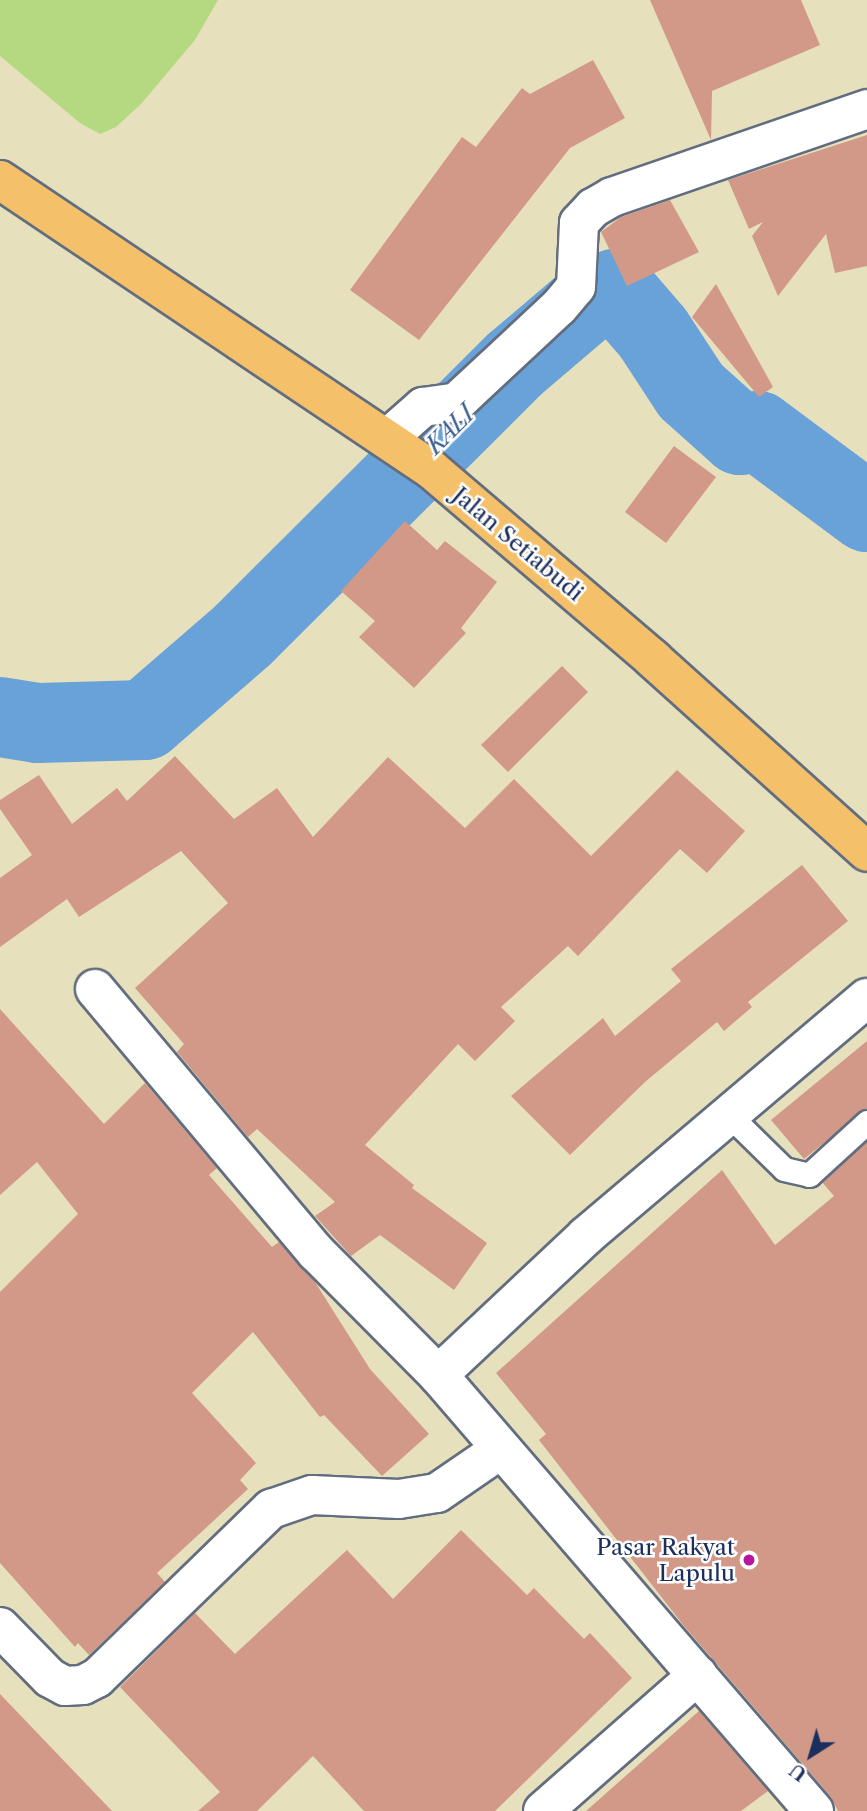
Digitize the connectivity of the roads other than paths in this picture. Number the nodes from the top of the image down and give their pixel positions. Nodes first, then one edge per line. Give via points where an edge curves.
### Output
1 (867, 109) edge
2 (0, 180) edge
3 (395, 443) junction
4 (867, 852) edge
5 (94, 989) dead end
6 (867, 998) edge
7 (728, 1114) junction
8 (867, 1122) edge
9 (438, 1375) junction
10 (501, 1449) junction
11 (0, 1627) edge
12 (698, 1675) junction
13 (543, 1811) edge
14 (814, 1811) edge

1 - 3 street via 612,197 593,208 579,223 576,287 457,402 423,407
2 - 3 highway, Jalan Setiabudi
3 - 4 highway, Jalan Setiabudi via 663,668
5 - 9 street via 316,1252
6 - 7 street
7 - 8 lane via 784,1169 808,1175
7 - 9 street via 586,1236
9 - 10 street
10 - 11 street via 437,1493 399,1499 312,1495 271,1509 97,1678 83,1685 65,1686 50,1678
10 - 12 street
12 - 13 street
12 - 14 street

